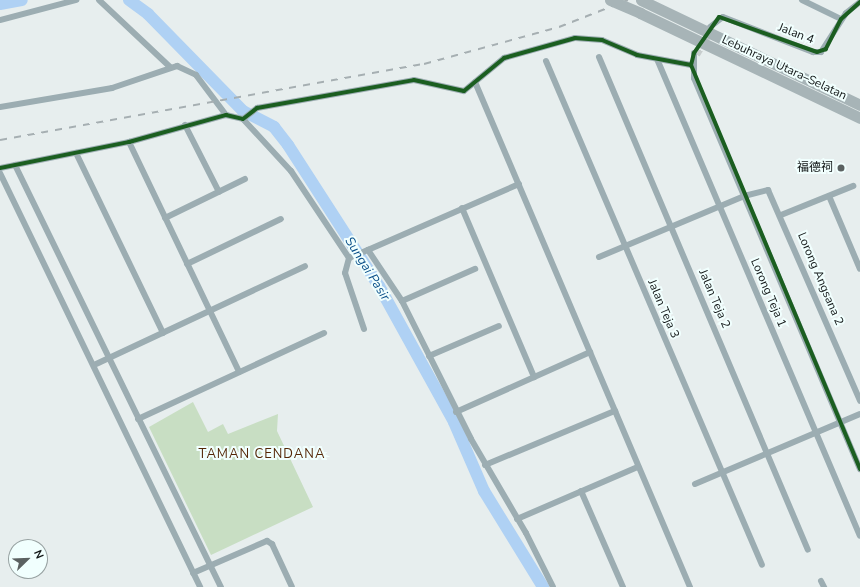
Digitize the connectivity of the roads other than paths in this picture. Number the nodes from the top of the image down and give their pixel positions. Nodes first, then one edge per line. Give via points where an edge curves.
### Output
1 (76, 0) edge
2 (99, 0) edge
3 (610, 0) edge
4 (641, 0) edge
5 (802, 0) edge
6 (860, 2) edge
7 (841, 19) junction
8 (0, 20) edge
9 (713, 26) tunnel mouth
10 (599, 57) dead end
11 (657, 59) junction
12 (546, 61) dead end
13 (170, 67) junction
14 (475, 82) junction
15 (860, 105) edge
16 (0, 107) edge
17 (226, 115) junction
18 (247, 115) junction
19 (860, 118) edge
20 (185, 125) junction
21 (129, 142) junction
22 (76, 153) junction
23 (15, 165) junction
24 (0, 168) edge
25 (0, 173) edge
26 (245, 179) dead end
27 (518, 184) junction
28 (853, 186) dead end
29 (219, 192) junction
30 (744, 196) junction
31 (829, 196) junction
32 (719, 207) junction
33 (462, 208) junction
34 (781, 215) junction
35 (165, 218) junction
36 (281, 219) dead end
37 (671, 227) junction
38 (625, 246) junction
39 (368, 250) junction
40 (353, 255) junction
41 (599, 257) dead end
42 (187, 264) junction
43 (305, 266) dead end
44 (860, 269) edge
45 (475, 270) dead end
46 (402, 301) junction
47 (210, 310) junction
48 (499, 326) dead end
49 (364, 329) dead end
50 (163, 333) junction
51 (324, 333) dead end
52 (590, 352) junction
53 (429, 356) junction
54 (109, 358) junction
55 (94, 365) junction
56 (239, 372) junction
57 (534, 378) junction
58 (860, 401) edge
59 (615, 411) junction
60 (456, 412) junction
61 (860, 414) edge
62 (138, 419) junction
63 (841, 423) junction
64 (816, 433) junction
65 (767, 453) junction
66 (485, 465) junction
67 (638, 467) junction
68 (860, 469) edge
69 (721, 473) junction
70 (695, 484) dead end
71 (581, 491) junction
72 (517, 519) junction
73 (860, 536) edge
74 (808, 550) dead end
75 (211, 565) junction
76 (762, 565) dead end
77 (193, 573) junction
78 (200, 587) edge
79 (221, 587) edge
80 (292, 587) edge
81 (553, 587) edge
82 (623, 587) edge
83 (690, 587) edge

1 - 8 street
2 - 13 street
3 - 19 highway, Lebuhraya Utara–Selatan, bridge
4 - 15 highway, Lebuhraya Utara–Selatan
5 - 7 street
6 - 7 street, Jalan 4
7 - 9 street, Jalan 4 via 826,49 817,52 726,18 719,17
10 - 37 street, Jalan Teja 2
11 - 14 street via 602,40 575,38 504,58
11 - 30 street via 694,58
11 - 32 street, Lorong Teja 1
12 - 38 street, Jalan Teja 3
13 - 16 street via 112,88
13 - 17 street via 190,70
14 - 18 street via 458,90 431,81 414,80
14 - 27 street
17 - 18 street
17 - 20 street
18 - 40 street
20 - 21 street
20 - 29 street
21 - 22 street
21 - 35 street
22 - 23 street
22 - 50 street
23 - 24 street
23 - 54 street
25 - 55 street
26 - 29 street
27 - 33 street
27 - 52 street
28 - 31 street
29 - 35 street
30 - 32 street
30 - 34 street, Lorong Angsana 2 via 768,190
30 - 63 street
31 - 34 street
31 - 44 street
32 - 37 street
32 - 64 street, Lorong Teja 1
33 - 39 street
33 - 57 street
34 - 58 street, Lorong Angsana 2
35 - 42 street
36 - 42 street
37 - 38 street
37 - 65 street, Jalan Teja 2
38 - 41 street
38 - 69 street, Jalan Teja 3
39 - 40 street
39 - 46 street
40 - 49 street via 347,283
42 - 47 street
43 - 47 street
45 - 46 street
46 - 53 street
47 - 50 street
47 - 56 street
48 - 53 street
50 - 54 street
51 - 56 street
52 - 57 street
52 - 59 street
53 - 60 street
54 - 55 street
54 - 62 street
55 - 77 street
56 - 62 street
57 - 60 street
59 - 66 street
59 - 67 street
60 - 66 street
61 - 63 street
62 - 75 street
63 - 64 street
63 - 68 street
64 - 65 street
64 - 73 street, Lorong Teja 1
65 - 69 street
65 - 74 street, Jalan Teja 2
66 - 72 street
67 - 71 street
67 - 83 street
69 - 70 street
69 - 76 street, Jalan Teja 3
71 - 72 street
71 - 82 street
72 - 81 street
75 - 77 street
75 - 79 street
75 - 80 street via 267,541 272,544
77 - 78 street

